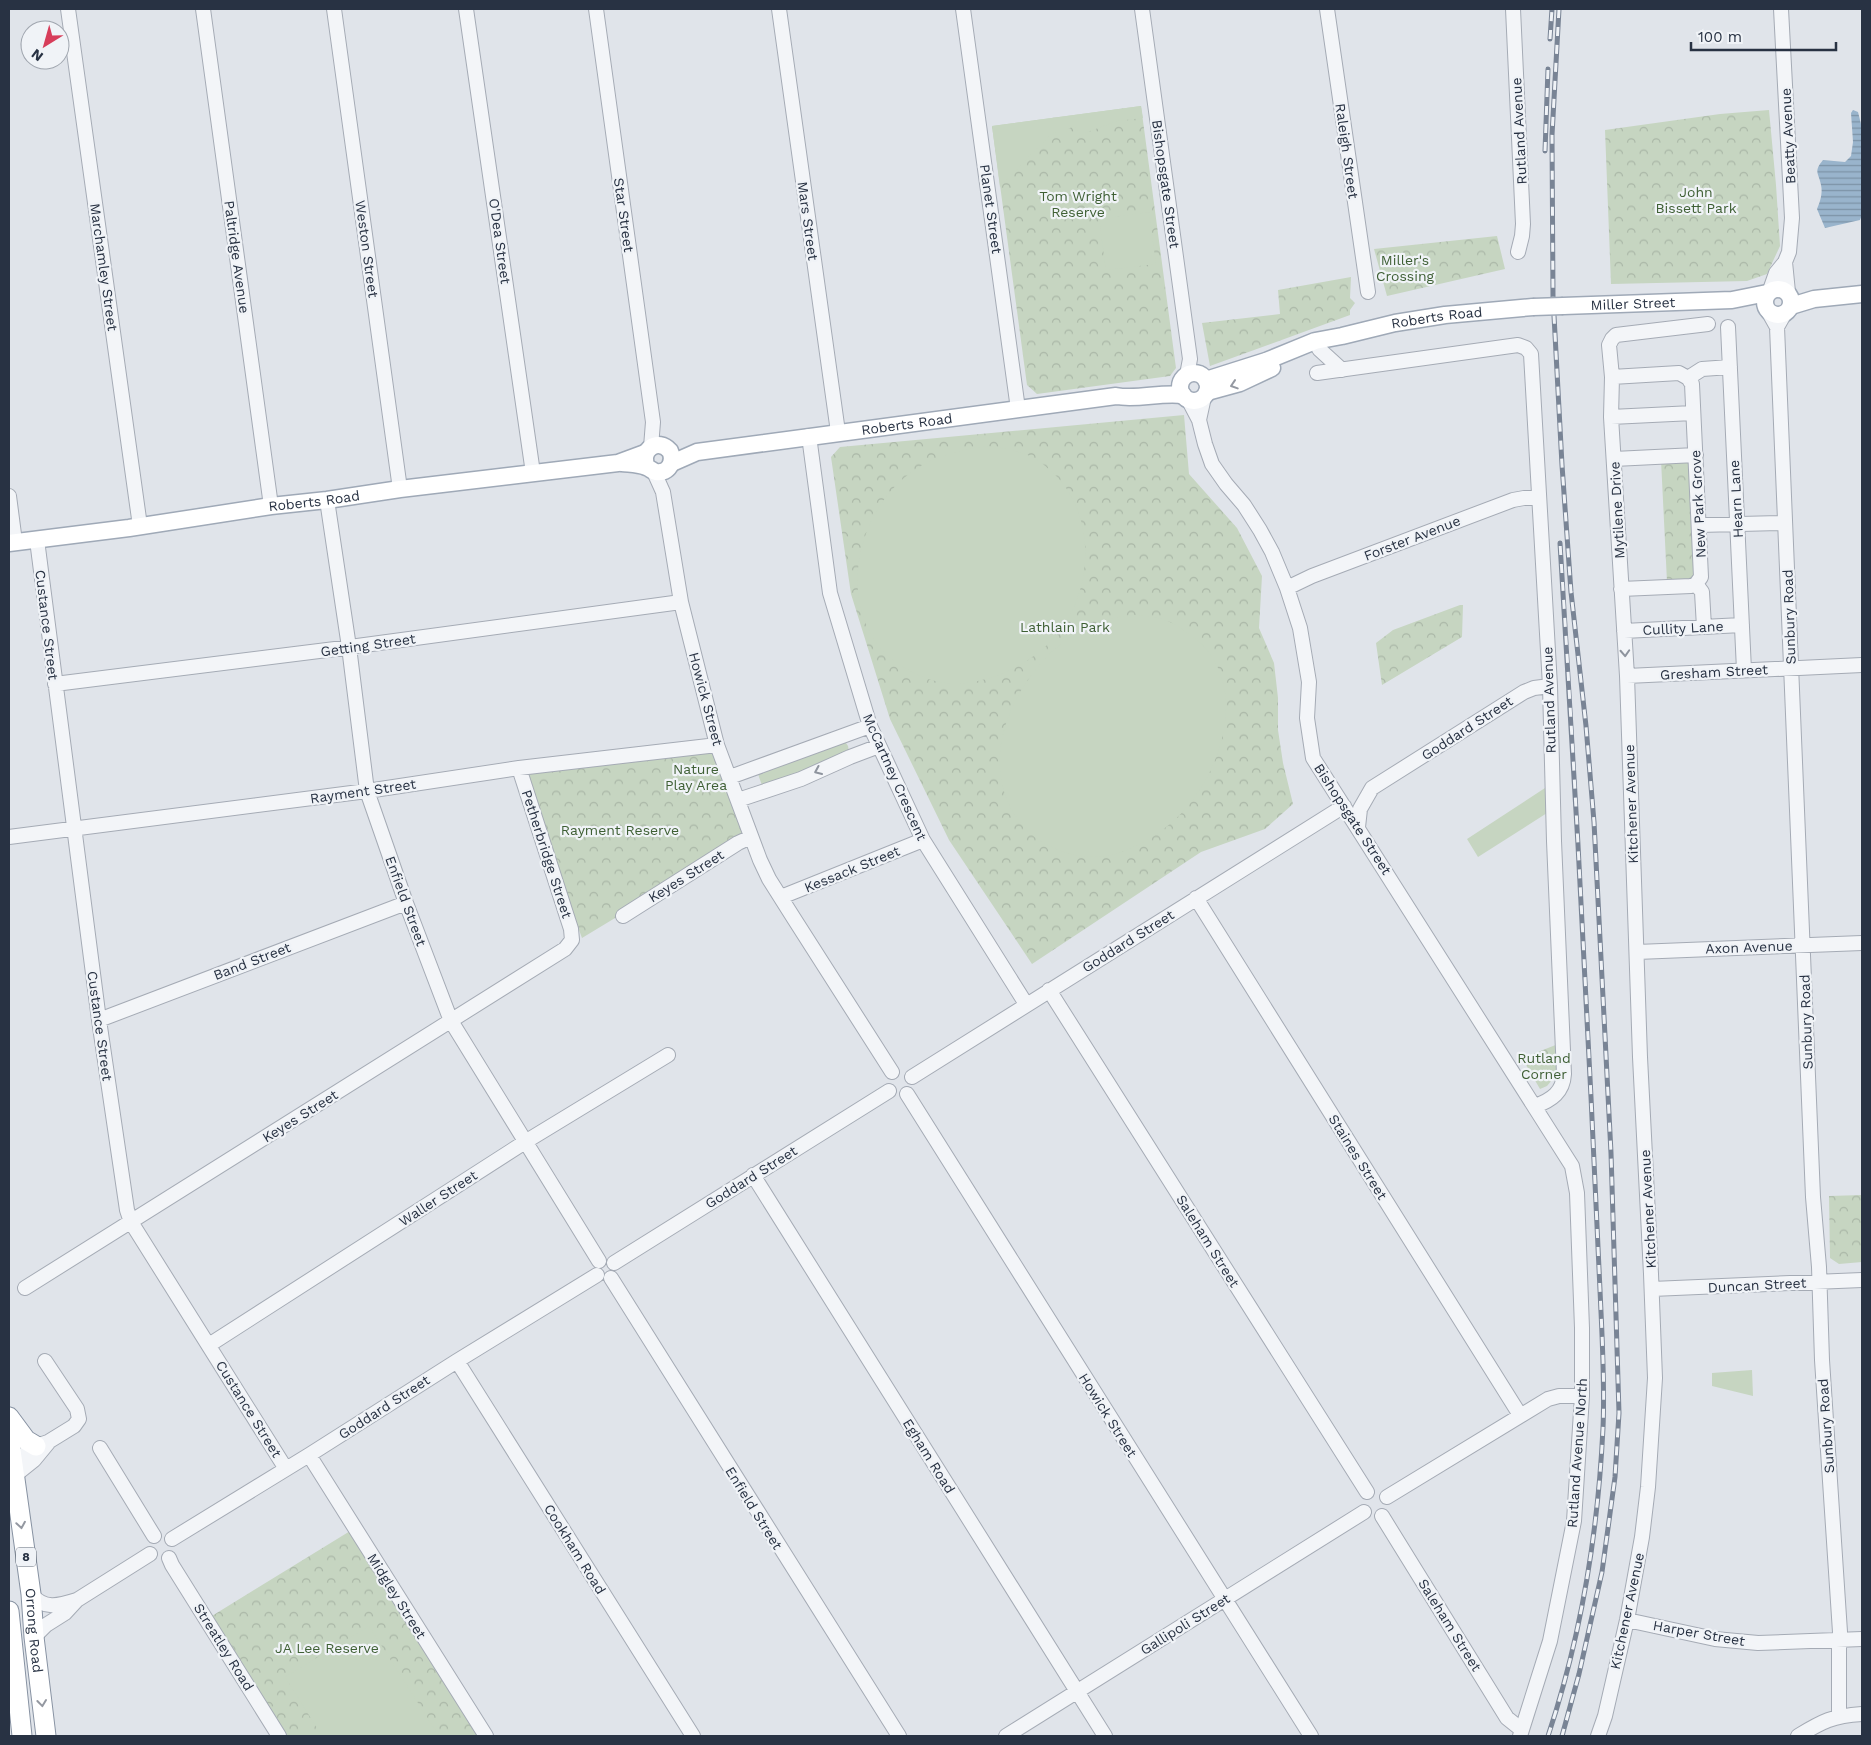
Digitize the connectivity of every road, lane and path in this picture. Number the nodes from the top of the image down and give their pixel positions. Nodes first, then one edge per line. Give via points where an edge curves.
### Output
1 (68, 9) edge
2 (203, 9) edge
3 (334, 9) edge
4 (466, 9) edge
5 (596, 9) edge
6 (778, 9) edge
7 (963, 9) edge
8 (1142, 9) edge
9 (1327, 9) edge
10 (1513, 9) edge
11 (1782, 9) edge
12 (1518, 252) dead end
13 (1785, 262) junction
14 (1368, 292) dead end
15 (1862, 294) edge
16 (1767, 300) junction
17 (1786, 306) junction
18 (1534, 308) joint
19 (1708, 324) dead end
20 (1728, 327) dead end
21 (1342, 336) junction
22 (1610, 345) joint
23 (1319, 349) junction
24 (1730, 367) junction
25 (1342, 370) junction
26 (1317, 373) dead end
27 (1612, 377) junction
28 (1688, 378) junction
29 (1195, 386) junction
30 (1018, 409) junction
31 (1693, 413) junction
32 (1611, 417) junction
33 (838, 432) junction
34 (809, 436) junction
35 (1696, 455) junction
36 (659, 458) junction
37 (1614, 459) junction
38 (533, 472) junction
39 (400, 489) junction
40 (9, 496) edge
41 (1538, 498) junction
42 (326, 500) junction
43 (271, 506) junction
44 (1786, 523) junction
45 (1738, 524) junction
46 (1700, 525) junction
47 (140, 526) junction
48 (37, 540) junction
49 (12, 543) edge
50 (1696, 584) junction
51 (1287, 588) junction
52 (1621, 589) junction
53 (681, 602) junction
54 (1742, 625) junction
55 (1704, 627) junction
56 (1624, 631) junction
57 (349, 647) junction
58 (1862, 665) edge
59 (1791, 668) junction
60 (1744, 670) junction
61 (1626, 676) junction
62 (55, 684) junction
63 (1550, 686) junction
64 (870, 726) junction
65 (842, 736) junction
66 (717, 745) junction
67 (879, 746) junction
68 (850, 757) junction
69 (757, 767) junction
70 (519, 768) junction
71 (730, 777) junction
72 (764, 790) junction
73 (367, 791) junction
74 (738, 800) junction
75 (1344, 806) junction
76 (1358, 827) junction
77 (73, 829) junction
78 (9, 837) edge
79 (751, 837) junction
80 (922, 840) junction
81 (781, 897) junction
82 (1196, 898) junction
83 (406, 903) junction
84 (622, 916) dead end
85 (572, 940) joint
86 (1862, 942) edge
87 (1803, 945) junction
88 (1636, 952) junction
89 (1049, 990) junction
90 (1026, 1004) junction
91 (98, 1020) junction
92 (450, 1021) junction
93 (1564, 1051) junction
94 (668, 1054) dead end
95 (892, 1072) junction
96 (912, 1078) junction
97 (890, 1091) junction
98 (907, 1094) junction
99 (1535, 1106) junction
100 (1543, 1119) junction
101 (525, 1142) junction
102 (753, 1175) junction
103 (1577, 1193) joint
104 (131, 1222) junction
105 (600, 1261) junction
106 (614, 1264) junction
107 (597, 1275) junction
108 (611, 1278) junction
109 (1862, 1280) edge
110 (1820, 1282) junction
111 (25, 1288) dead end
112 (1652, 1289) junction
113 (209, 1345) junction
114 (45, 1361) dead end
115 (456, 1361) junction
116 (1582, 1396) junction
117 (1520, 1415) junction
118 (9, 1417) edge
119 (9, 1436) edge
120 (42, 1444) junction
121 (100, 1448) dead end
122 (309, 1455) junction
123 (286, 1469) junction
124 (11, 1471) edge
125 (1367, 1492) junction
126 (1388, 1498) junction
127 (1364, 1512) junction
128 (1382, 1516) junction
129 (154, 1536) junction
130 (172, 1540) junction
131 (150, 1554) junction
132 (169, 1558) junction
133 (31, 1594) junction
134 (77, 1600) junction
135 (1224, 1600) junction
136 (9, 1611) edge
137 (1627, 1620) junction
138 (34, 1637) junction
139 (1862, 1639) edge
140 (1839, 1640) junction
141 (1077, 1692) junction
142 (1862, 1714) edge
143 (1839, 1715) junction
144 (1521, 1733) edge
145 (22, 1736) edge
146 (46, 1736) edge
147 (279, 1736) edge
148 (486, 1736) edge
149 (693, 1736) edge
150 (899, 1736) edge
151 (1006, 1736) edge
152 (1105, 1736) edge
153 (1310, 1736) edge
154 (1598, 1736) edge
155 (1798, 1736) edge

1 - 47 street, Marchamley Street
2 - 43 street, Paltridge Avenue
3 - 39 street, Weston Street
4 - 38 street, O'Dea Street
5 - 36 street, Star Street
6 - 33 street, Mars Street
7 - 30 street, Planet Street
8 - 29 street, Bishopsgate Street
9 - 14 street, Raleigh Street
10 - 12 street, Rutland Avenue via 1523,224
11 - 13 street, Beatty Avenue via 1792,218
13 - 16 street, Beatty Avenue via 1776,273
13 - 17 street, Beatty Avenue
15 - 17 main road via 1814,299
16 - 17 main road via 1777,315
16 - 17 main road via 1779,288
16 - 18 main road, Miller Street, bridge
17 - 44 street, Sunbury Road
18 - 21 main road, Roberts Road via 1395,322
19 - 22 street, Miller Street via 1616,335
20 - 24 street, Hearn Lane
21 - 23 main road, Roberts Road
21 - 29 main road, Roberts Road via 1315,341
22 - 27 street, Mytilene Drive
23 - 25 street
23 -> 29 main road, Roberts Road via 1240,383
24 - 28 street via 1702,369
24 - 45 street, Hearn Lane
25 - 26 street
25 - 41 street, Rutland Avenue via 1518,345 1528,350 1532,357
27 - 28 street via 1679,373
27 - 32 street, Mytilene Drive
28 - 31 street, New Park Grove via 1692,384
29 - 30 main road, Roberts Road via 1165,393
29 - 51 street, Bishopsgate Street via 1199,420 1212,464 1260,530
30 - 33 main road, Roberts Road
31 - 32 street
31 - 35 street, New Park Grove
32 - 37 street, Mytilene Drive
33 - 34 main road, Roberts Road
34 - 36 main road, Roberts Road
34 - 64 street, McCartney Crescent via 830,593
35 - 37 street
35 - 46 street, New Park Grove
36 - 38 main road, Roberts Road
36 - 53 street, Howick Street
37 - 52 street, Mytilene Drive
38 - 39 main road, Roberts Road
39 - 42 main road, Roberts Road
40 - 49 street
41 - 51 street, Forster Avenue via 1513,500
41 - 63 street, Rutland Avenue
42 - 43 main road, Roberts Road
42 - 57 street, Enfield Street
43 - 47 main road, Roberts Road
44 - 45 street
44 - 59 street, Sunbury Road
45 - 46 street
45 - 54 street, Hearn Lane
46 - 50 street, New Park Grove via 1701,577
47 - 48 main road, Roberts Road
48 - 49 main road, Roberts Road
48 - 62 street, Custance Street
50 - 52 street
50 - 55 street, New Park Grove via 1702,592
51 - 75 street, Bishopsgate Street via 1300,628 1309,682 1307,718 1313,758
52 - 56 street, Mytilene Drive
53 - 57 street, Getting Street
53 - 66 street, Howick Street
54 - 55 street, Cullity Lane
54 - 60 street, Hearn Lane
55 - 56 street, Cullity Lane
56 -> 61 street, Mytilene Drive
57 - 62 street, Getting Street
57 - 73 street, Enfield Street
58 - 59 street, Gresham Street
59 - 60 street, Gresham Street
59 - 87 street, Sunbury Road
60 - 61 street, Gresham Street
61 - 88 street, Kitchener Avenue
62 - 77 street, Custance Street
63 - 76 street, Goddard Street via 1524,692 1372,788 1360,809
63 - 93 street, Rutland Avenue
64 - 65 street
64 - 67 street, McCartney Crescent
65 - 68 street
65 - 69 street
66 - 70 street, Rayment Street
66 - 71 street, Howick Street
67 - 68 street
67 - 80 street, McCartney Crescent
68 -> 72 street via 801,779
69 - 71 street
69 - 72 street
70 - 73 street, Rayment Street
70 - 85 street, Petherbridge Street
71 - 74 street, Howick Street
72 - 74 street
73 - 77 street, Rayment Street
73 - 83 street, Enfield Street
74 - 79 street, Howick Street
75 - 76 street, Bishopsgate Street
75 - 82 street, Goddard Street
76 - 99 street, Bishopsgate Street
77 - 78 street, Rayment Street
77 - 91 street, Custance Street
79 - 81 street, Howick Street
79 - 84 street, Keyes Street
80 - 81 street, Kessack Street
80 - 90 street, McCartney Crescent
81 - 95 street, Howick Street
82 - 89 street, Goddard Street
82 - 117 street, Staines Street
83 - 91 street, Band Street
83 - 92 street, Enfield Street
85 - 92 street, Keyes Street via 565,949
86 - 87 street, Axon Avenue
87 - 88 street, Axon Avenue
87 - 110 street, Sunbury Road via 1813,1197
88 - 112 street, Kitchener Avenue
89 - 90 street, Goddard Street
89 - 125 street, Saleham Street
90 - 96 street, Goddard Street
91 - 104 street, Custance Street
92 - 101 street, Enfield Street
92 - 104 street, Keyes Street
93 - 99 street, Rutland Avenue via 1562,1088
93 - 100 street, Rutland Avenue via 1569,1073 1566,1088 1561,1100
94 - 101 street, Waller Street
95 - 96 street via 903,1070
95 - 97 street via 887,1082
96 - 98 street via 912,1089
97 - 98 street via 899,1096
97 - 102 street, Goddard Street
98 - 135 street, Howick Street
99 - 100 street, Bishopsgate Street
100 - 103 street, Bishopsgate Street via 1572,1166
101 - 105 street, Enfield Street
101 - 113 street, Waller Street
102 - 106 street, Goddard Street
102 - 141 street, Egham Road
103 - 116 street, Rutland Avenue North
104 - 111 street, Keyes Street
104 - 113 street, Custance Street
105 - 106 street via 609,1259
105 - 107 street via 595,1269
106 - 108 street via 616,1270
107 - 108 street via 605,1280
107 - 115 street, Goddard Street
108 - 150 street, Enfield Street
109 - 110 street, Duncan Street
110 - 112 street, Duncan Street
110 - 140 street, Sunbury Road
112 - 137 street, Kitchener Avenue via 1655,1378 1648,1487
113 - 123 street, Custance Street
114 - 120 street via 74,1405 79,1419 74,1426
115 - 122 street, Goddard Street
115 - 149 street, Cookham Road
116 - 117 street via 1548,1399
116 - 144 street, Rutland Avenue North via 1574,1521 1550,1641
117 - 126 street
118 - 120 highway via 26,1440
119 - 124 highway, Orrong Road / 8
120 - 124 street via 41,1453
121 - 129 street
122 - 123 street, Goddard Street
122 - 148 street, Midgley Street
123 - 130 street, Goddard Street
124 -> 133 highway, Orrong Road / 8
125 - 126 street via 1378,1490
125 - 127 street via 1362,1501
126 - 128 street via 1389,1508
127 - 128 street via 1372,1518
127 - 135 street, Gallipoli Street
128 - 144 street, Saleham Street via 1506,1718
129 - 130 street via 163,1534
129 - 131 street via 148,1545
130 - 132 street via 174,1551
131 - 132 street via 161,1560
131 - 134 street
132 - 147 street, Streatley Road
133 - 134 street via 45,1605
133 - 138 highway, Orrong Road / 8
134 - 138 street
135 - 141 street, Gallipoli Street
135 - 153 street, Howick Street
136 - 145 highway, Orrong Road
137 - 140 street, Harper Street via 1715,1639 1758,1643
137 - 154 street, Kitchener Avenue
138 -> 146 highway, Orrong Road / 8
139 - 140 street, Harper Street
140 - 143 street, Sunbury Road
141 - 151 street, Gallipoli Street
141 - 152 street, Egham Road
142 - 143 street
143 - 155 street

